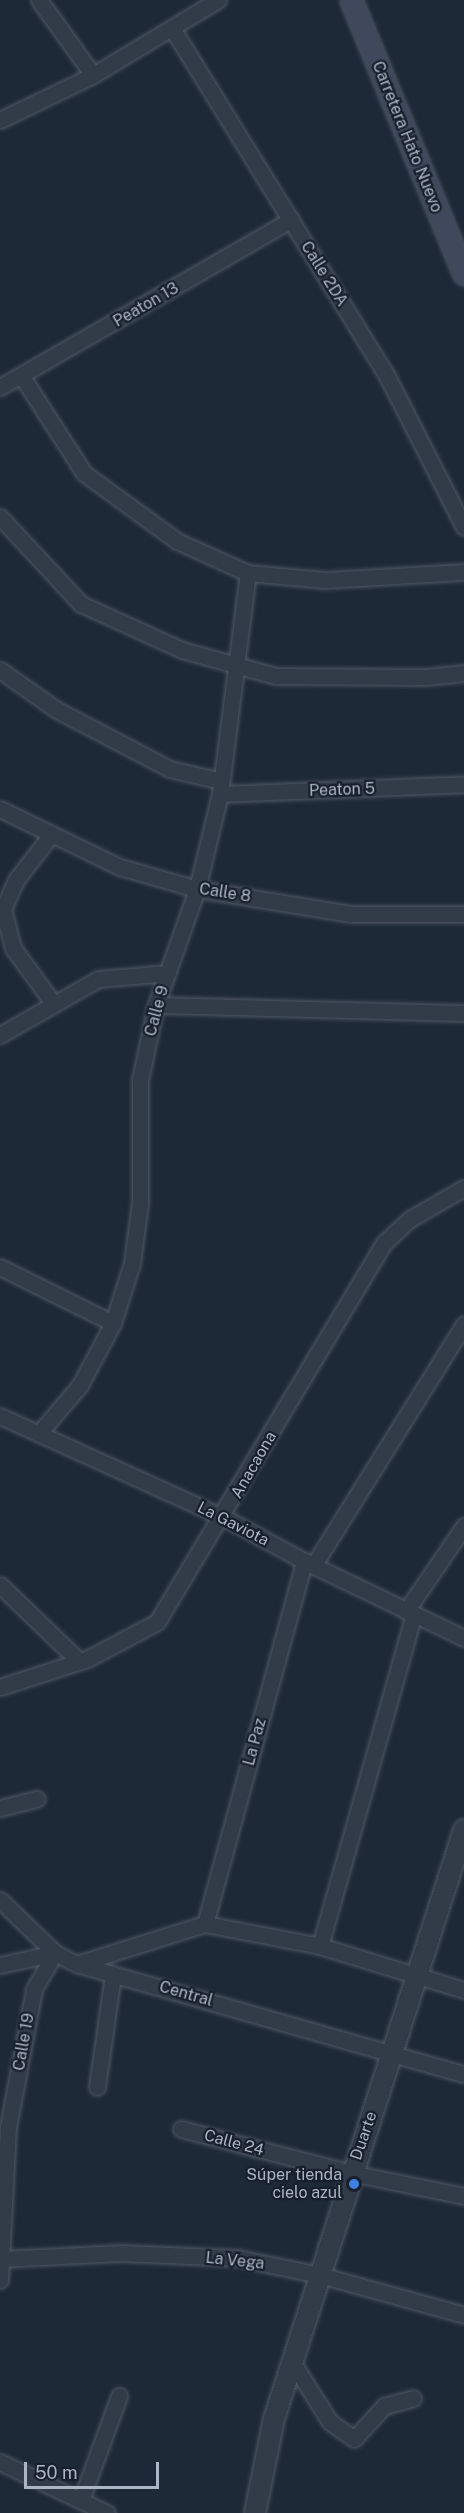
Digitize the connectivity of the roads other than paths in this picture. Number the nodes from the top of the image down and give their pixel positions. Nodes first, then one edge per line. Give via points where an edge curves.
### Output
1 (39, 0) edge
2 (218, 0) edge
3 (351, 0) edge
4 (172, 28) junction
5 (93, 75) junction
6 (0, 120) edge
7 (291, 220) junction
8 (464, 274) edge
9 (21, 375) junction
10 (0, 387) edge
11 (0, 517) edge
12 (464, 527) edge
13 (464, 572) edge
14 (248, 573) junction
15 (235, 665) junction
16 (0, 670) edge
17 (464, 673) edge
18 (464, 784) edge
19 (221, 787) junction
20 (0, 810) edge
21 (50, 836) junction
22 (197, 889) junction
23 (464, 914) edge
24 (168, 973) junction
25 (53, 1003) junction
26 (156, 1005) junction
27 (464, 1013) edge
28 (0, 1035) edge
29 (464, 1188) edge
30 (0, 1267) edge
31 (113, 1323) junction
32 (464, 1324) edge
33 (0, 1416) edge
34 (40, 1432) junction
35 (223, 1517) junction
36 (464, 1526) edge
37 (309, 1564) junction
38 (0, 1585) edge
39 (410, 1613) junction
40 (464, 1638) edge
41 (79, 1661) junction
42 (0, 1687) edge
43 (38, 1799) dead end
44 (0, 1808) edge
45 (462, 1843) edge
46 (0, 1900) edge
47 (205, 1923) junction
48 (320, 1946) junction
49 (55, 1953) junction
50 (77, 1964) junction
51 (0, 1965) edge
52 (112, 1974) junction
53 (419, 1977) junction
54 (464, 1990) edge
55 (392, 2053) junction
56 (464, 2074) edge
57 (97, 2087) dead end
58 (181, 2129) dead end
59 (4, 2152) edge
60 (351, 2173) junction
61 (464, 2196) edge
62 (1, 2259) edge
63 (320, 2275) junction
64 (0, 2280) edge
65 (464, 2315) edge
66 (294, 2365) junction
67 (119, 2396) dead end
68 (413, 2398) dead end
69 (0, 2462) edge
70 (81, 2500) junction
71 (107, 2513) edge
72 (255, 2513) edge

1 - 5 street
2 - 4 street
3 - 8 main road, Carretera Hato Nuevo
4 - 5 street
4 - 7 street, Calle 2DA
5 - 6 street
7 - 9 street, Peaton 13
7 - 12 street, Calle 2DA via 388,378
9 - 10 street, Peaton 13
9 - 14 street via 84,473 177,541
11 - 15 street via 81,603 182,650
13 - 14 street via 325,580
14 - 15 street, Calle 9
15 - 17 street via 276,676 426,677
15 - 19 street, Calle 9
16 - 19 street, Peaton 5 via 57,710 170,769
18 - 19 street, Peaton 5
19 - 22 street, Calle 9
20 - 21 street, Calle 8
21 - 22 street, Calle 8 via 120,867
21 - 25 street via 16,880 3,909 13,948
22 - 23 street, Calle 8 via 352,914
22 - 24 street, Calle 9
24 - 25 street via 98,979
24 - 26 street, Calle 9
25 - 28 street
26 - 27 street
26 - 31 street, Calle 9 via 140,1080 140,1203 136,1236
29 - 35 street, Anacaona via 410,1219 384,1243
30 - 31 street
31 - 34 street, Calle 9 via 80,1385
32 - 37 street, La Paz
33 - 34 street, La Gaviota
34 - 35 street, La Gaviota
35 - 37 street, La Gaviota
35 - 41 street, Anacaona via 157,1622
36 - 39 street
37 - 39 street, La Gaviota
37 - 47 street, La Paz
38 - 41 street
39 - 40 street, La Gaviota
39 - 48 street
41 - 42 street, Anacaona
43 - 44 street
45 - 53 street, Duarte
46 - 49 street, Central
47 - 48 street
47 - 50 street
48 - 53 street
49 - 50 street, Central
49 - 51 street
49 - 59 street, Calle 19 via 34,1989
50 - 52 street, Central
52 - 55 street, Central
52 - 57 street
53 - 54 street
53 - 55 street, Duarte
55 - 56 street, Central
55 - 60 street, Duarte
58 - 60 street, Calle 24
59 - 62 street, Calle 19
60 - 61 street, Calle 24
60 - 63 street, Duarte
62 - 63 street, La Vega via 121,2253 238,2258
62 - 64 street, Calle 19
63 - 65 street, La Vega
63 - 66 street, Duarte
66 - 68 street via 330,2422 354,2439 384,2406
66 - 72 street, Duarte via 274,2418
67 - 70 street
69 - 70 street
70 - 71 street

